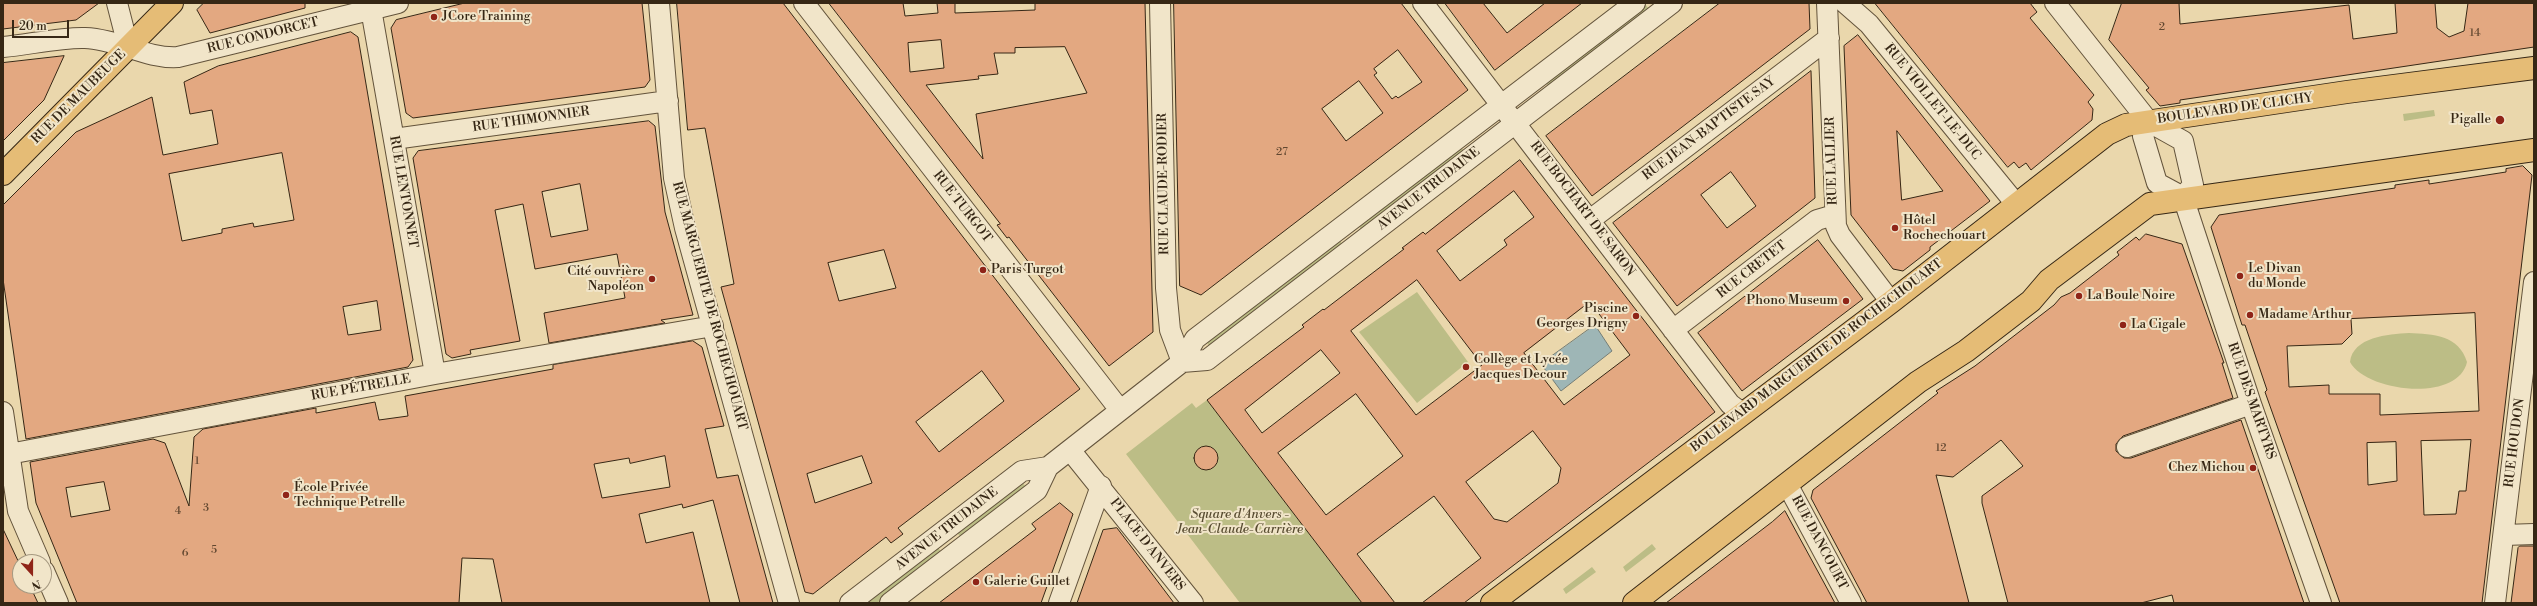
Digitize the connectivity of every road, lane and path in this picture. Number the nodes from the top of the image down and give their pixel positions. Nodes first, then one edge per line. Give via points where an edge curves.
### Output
1 (117, 3) edge
2 (172, 3) edge
3 (398, 3) edge
4 (659, 3) edge
5 (804, 3) edge
6 (1160, 3) edge
7 (1423, 3) edge
8 (1635, 3) edge
9 (1672, 3) edge
10 (1827, 3) edge
11 (1844, 3) edge
12 (2055, 3) edge
13 (371, 10) junction
14 (1829, 38) junction
15 (128, 46) junction
16 (3, 48) edge
17 (2534, 68) edge
18 (668, 101) junction
19 (1501, 105) junction
20 (2149, 122) junction
21 (1515, 123) junction
22 (394, 139) junction
23 (2534, 150) edge
24 (3, 174) edge
25 (2183, 197) junction
26 (2016, 204) junction
27 (1834, 216) junction
28 (1590, 220) junction
29 (2534, 282) edge
30 (1890, 302) junction
31 (713, 326) junction
32 (1673, 330) junction
33 (1182, 362) junction
34 (435, 374) junction
35 (2251, 404) junction
36 (1120, 410) junction
37 (3, 412) edge
38 (1742, 413) junction
39 (2127, 447) dead end
40 (1070, 450) junction
41 (9, 454) junction
42 (1048, 467) junction
43 (1787, 484) junction
44 (1101, 486) junction
45 (2534, 534) edge
46 (2504, 535) junction
47 (37, 554) edge
48 (52, 589) edge
49 (58, 603) edge
50 (789, 603) edge
51 (850, 603) edge
52 (890, 603) edge
53 (1060, 603) edge
54 (1193, 603) edge
55 (1492, 603) edge
56 (1634, 603) edge
57 (1851, 603) edge
58 (2321, 603) edge
59 (2495, 603) edge

1 - 15 street
2 - 15 main road, RUE DE MAUBEUGE
3 - 13 street, RUE CONDORCET
4 - 18 street, RUE MARGUERITE DE ROCHECHOUART
5 - 36 street, RUE TURGOT
6 - 33 street, RUE CLAUDE-RODIER via 1166,288 1170,330
7 - 19 street, RUE BOCHART DE SARON
8 - 19 street, AVENUE TRUDAINE
9 - 21 street, AVENUE TRUDAINE
10 - 14 street, RUE LALLIER
11 - 26 street, RUE VIOLLET-LE-DUC via 1869,24
12 - 20 street
13 - 15 street, RUE CONDORCET via 178,57 152,55
13 - 22 street, RUE LENTONNET
14 - 27 street, RUE LALLIER
14 - 28 street, RUE JEAN-BAPTISTE SAY
15 - 16 street, RUE CONDORCET via 85,38
15 - 24 main road, RUE DE MAUBEUGE
17 - 20 main road, BOULEVARD DE CLICHY via 2347,92
18 - 22 street, RUE THIMONNIER
18 - 31 street, RUE MARGUERITE DE ROCHECHOUART via 674,178
19 - 21 street, RUE BOCHART DE SARON
19 - 33 street, AVENUE TRUDAINE via 1195,339
20 - 25 street via 2143,136 2157,183
20 - 25 street, BOULEVARD DE CLICHY via 2183,141 2193,185
20 - 26 main road, BOULEVARD MARGUERITE DE ROCHECHOUART via 2126,125 2107,134
21 - 28 street, RUE BOCHART DE SARON
21 - 33 street, AVENUE TRUDAINE via 1207,360
22 - 34 street, RUE LENTONNET
23 - 25 main road
25 - 35 street, RUE DES MARTYRS
25 - 43 main road via 2150,204 2049,280 2031,302 1956,359 1918,382
26 - 30 main road, BOULEVARD MARGUERITE DE ROCHECHOUART
27 - 30 street, RUE LALLIER via 1840,235
27 - 32 street, RUE CRETET via 1817,220
28 - 32 street, RUE BOCHART DE SARON
29 - 46 street, RUE HOUDON
30 - 38 main road, BOULEVARD MARGUERITE DE ROCHECHOUART
31 - 34 street, RUE PÉTRELLE
31 - 50 street, RUE MARGUERITE DE ROCHECHOUART
32 - 38 street, RUE BOCHART DE SARON via 1730,404
33 - 36 street, AVENUE TRUDAINE
34 - 41 street, RUE PÉTRELLE
35 - 39 street
35 - 58 street, RUE DES MARTYRS
36 - 40 street, AVENUE TRUDAINE
37 - 41 street
38 - 55 main road, BOULEVARD MARGUERITE DE ROCHECHOUART
40 - 42 street, AVENUE TRUDAINE
40 - 44 street, PLACE D'ANVERS
41 - 47 street via 18,511
42 - 51 street, AVENUE TRUDAINE via 1022,470
42 - 52 street, AVENUE TRUDAINE via 1037,490
43 - 56 main road
43 - 57 street, RUE DANCOURT
44 - 53 street
44 - 54 street, PLACE D'ANVERS
45 - 46 street
46 - 59 street, RUE HOUDON
48 - 49 street

